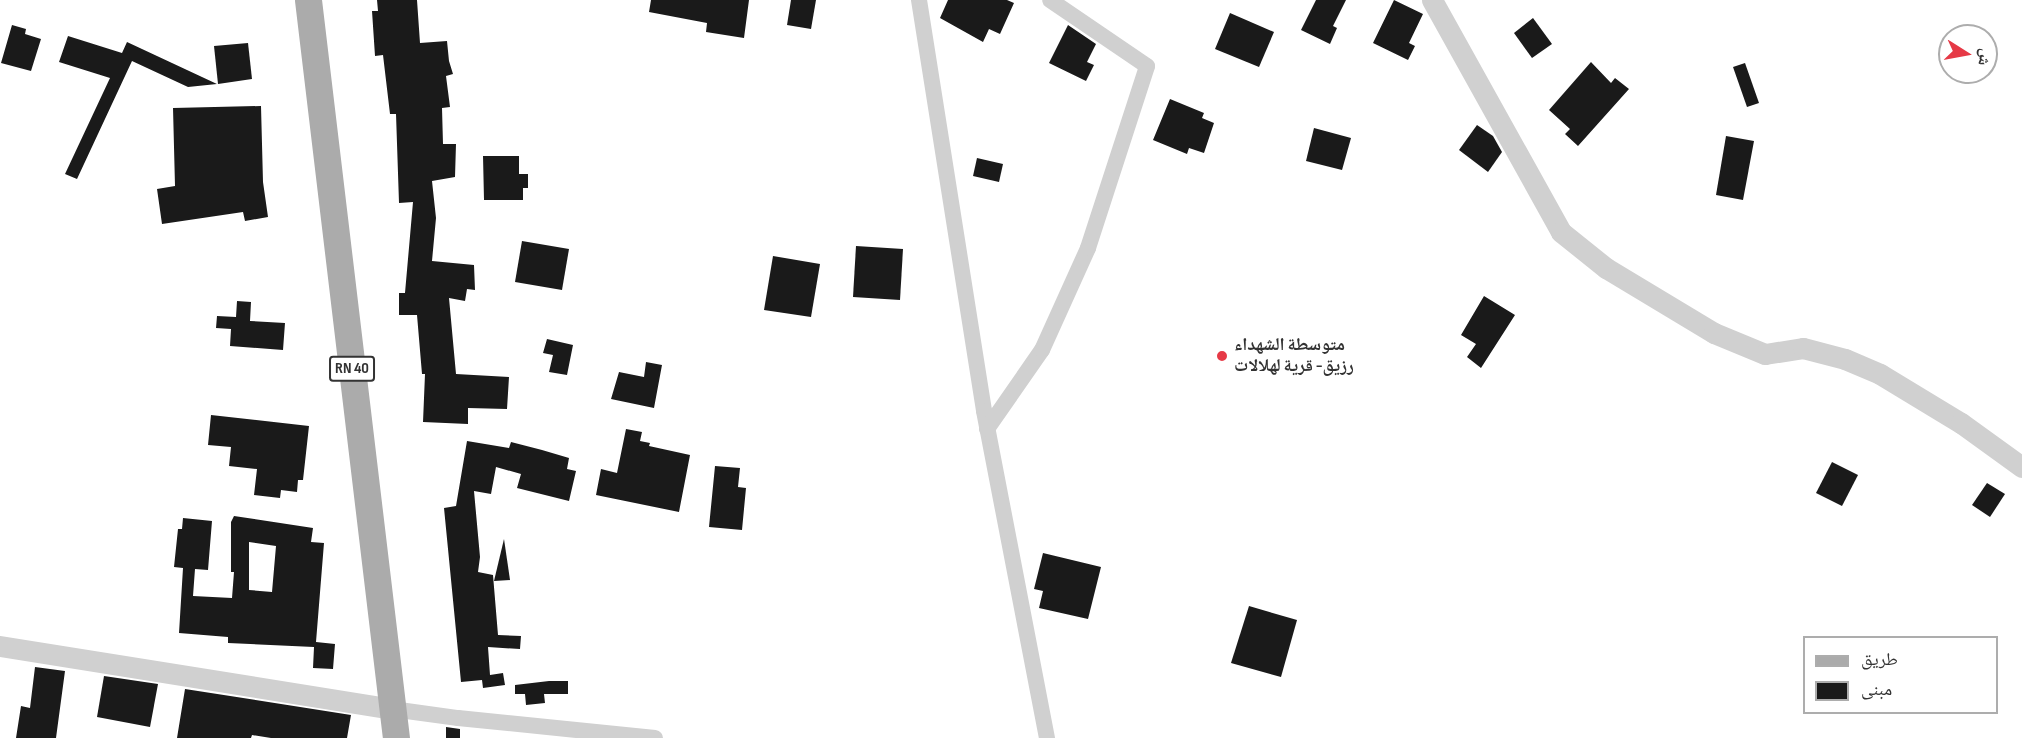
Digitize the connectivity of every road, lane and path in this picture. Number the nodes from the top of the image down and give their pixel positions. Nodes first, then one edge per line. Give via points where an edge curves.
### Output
1 (308, 0) edge
2 (919, 0) edge
3 (1050, 0) edge
4 (1432, 0) edge
5 (987, 429) junction
6 (2022, 467) edge
7 (0, 646) edge
8 (392, 709) junction
9 (396, 738) edge
10 (655, 738) edge
11 (1047, 738) edge

1 - 8 main road, RN 40
2 - 5 street
3 - 5 street via 1147,66 1088,248 1042,350
4 - 6 street via 1562,232 1606,268 1714,333 1765,354 1803,348 1845,359 1880,374 1961,423
5 - 11 street
7 - 8 street
8 - 9 main road, RN 40
8 - 10 street

